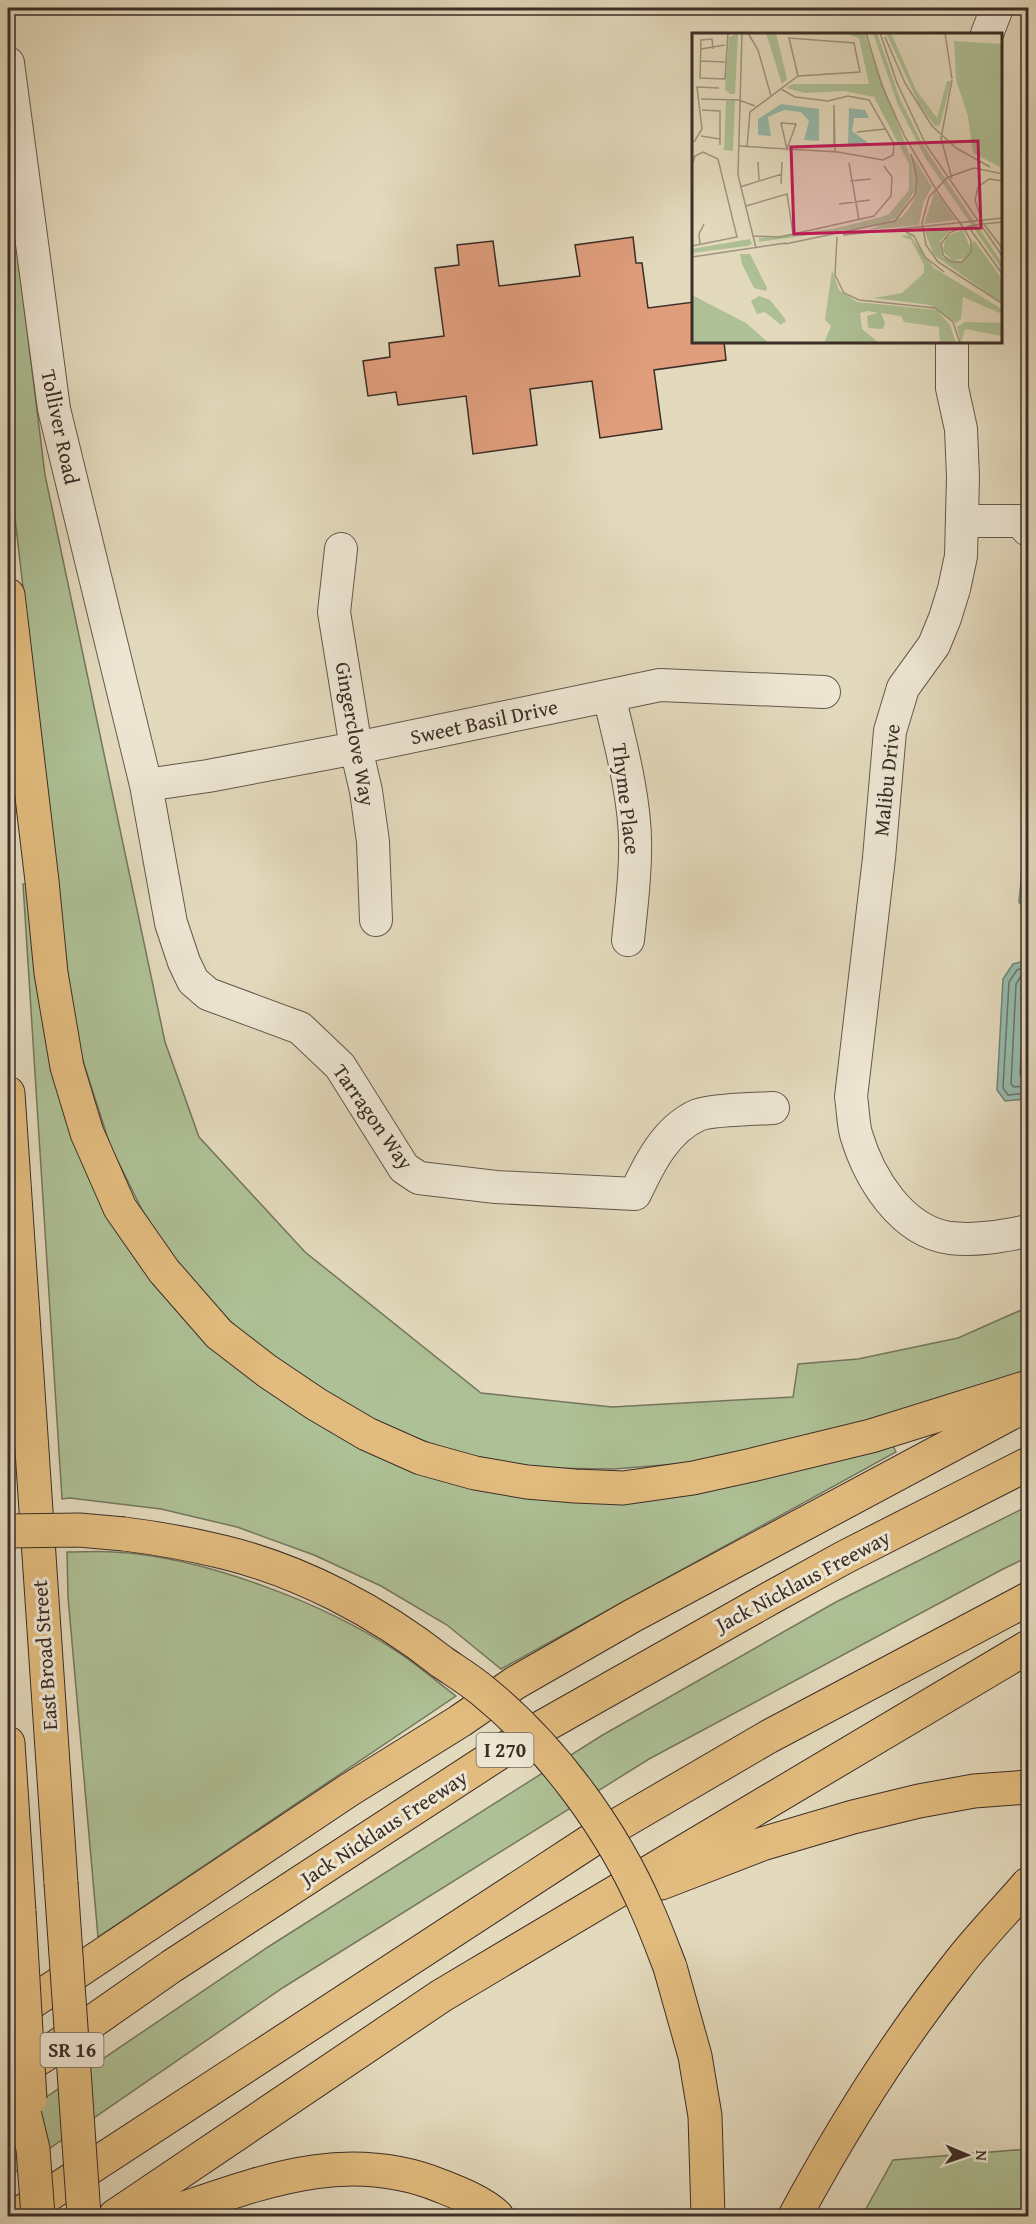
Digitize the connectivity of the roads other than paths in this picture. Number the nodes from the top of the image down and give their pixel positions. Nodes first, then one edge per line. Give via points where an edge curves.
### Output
1 (997, 8) edge
2 (987, 33) edge
3 (8, 63) edge
4 (952, 344) edge
5 (1026, 520) edge
6 (962, 521) junction
7 (341, 549) dead end
8 (8, 595) edge
9 (824, 693) dead end
10 (609, 696) junction
11 (356, 748) junction
12 (146, 785) junction
13 (376, 920) dead end
14 (628, 940) dead end
15 (8, 1093) edge
16 (773, 1107) dead end
17 (1029, 1231) edge
18 (1029, 1387) edge
19 (1029, 1404) edge
20 (1029, 1464) edge
21 (8, 1532) edge
22 (1029, 1599) edge
23 (1029, 1647) edge
24 (8, 1743) edge
25 (1029, 1787) edge
26 (1029, 1884) edge
27 (567, 1920) junction
28 (8, 2018) edge
29 (8, 2045) edge
30 (8, 2078) edge
31 (33, 2149) junction
32 (16, 2217) edge
33 (38, 2217) edge
34 (84, 2217) edge
35 (115, 2217) edge
36 (161, 2217) edge
37 (497, 2217) edge
38 (708, 2217) edge
39 (795, 2217) edge

1 - 2 street
3 - 12 street, Tolliver Road via 54,409
4 - 6 street, Malibu Drive via 952,388 961,429
5 - 6 street
6 - 17 street, Malibu Drive via 961,556 948,608 934,645 903,688 890,731 851,1097 855,1132 867,1164 905,1218 933,1234 950,1238 992,1238
7 - 11 street, Gingerclove Way via 334,612
8 - 18 main road via 51,974 67,1067 87,1133 120,1208 164,1271 219,1334 316,1404 367,1434 421,1458 475,1473 575,1486 623,1488 732,1470 871,1436
9 - 10 street, Sweet Basil Drive via 660,685
10 - 11 street, Sweet Basil Drive
10 - 14 street, Thyme Place via 636,850
11 - 12 street, Sweet Basil Drive
11 - 13 street, Gingerclove Way via 372,842
12 - 16 street, Tarragon Way via 171,923 193,981 208,994 300,1028 340,1066 404,1168 419,1178 496,1187 635,1194 671,1133 699,1114
15 - 34 main road, East Broad Street / SR 16, bridge
19 - 28 main road via 632,1616 515,1683
20 - 30 main road, Jack Nicklaus Freeway / I 270 via 804,1579 519,1740
21 - 38 main road, bridge via 79,1530 124,1534 225,1552 264,1565 345,1598 416,1641 518,1722 555,1763 619,1853 648,1910 670,1967 695,2056 703,2106
22 - 32 main road via 768,1737 594,1838
23 - 27 main road
24 - 31 main road, SR 16, bridge
25 - 27 main road via 974,1791 853,1817 762,1844
26 - 39 main road via 957,1965 890,2056 829,2153
27 - 35 main road via 441,1995
29 - 31 main road, bridge
31 - 33 main road, SR 16, bridge
36 - 37 main road via 284,2176 370,2169 431,2182 479,2203

